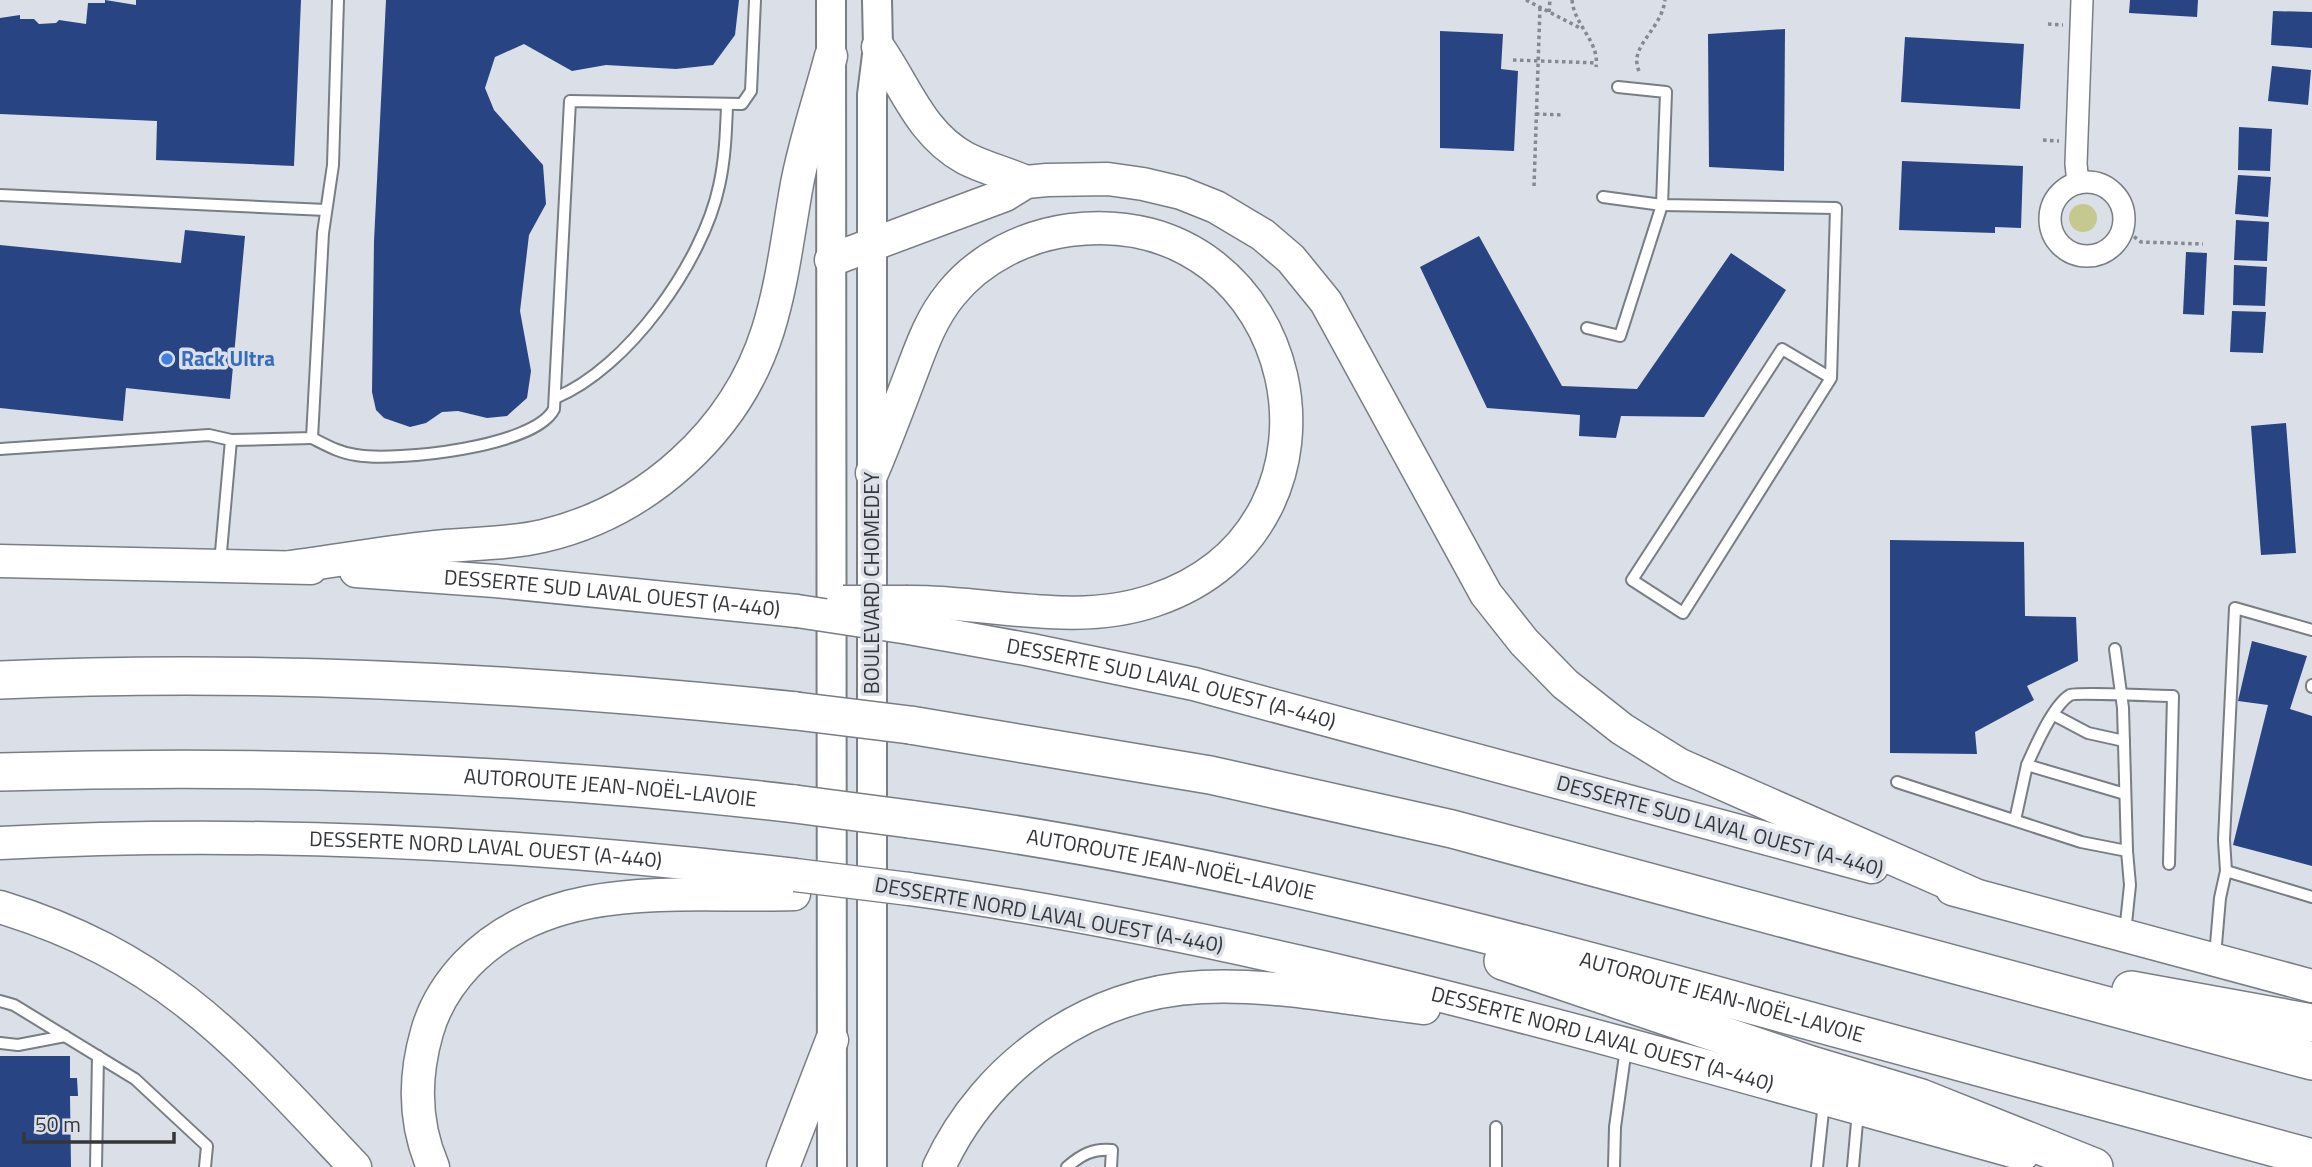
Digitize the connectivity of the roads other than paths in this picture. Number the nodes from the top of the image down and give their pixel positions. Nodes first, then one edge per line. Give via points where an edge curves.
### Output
1 (338, 0) edge
2 (755, 0) edge
3 (831, 0) edge
4 (877, 0) edge
5 (2082, 0) edge
6 (878, 47) junction
7 (831, 56) junction
8 (1618, 87) dead end
9 (727, 106) junction
10 (1026, 182) junction
11 (2078, 183) junction
12 (0, 195) edge
13 (1603, 197) dead end
14 (1662, 205) junction
15 (326, 210) junction
16 (872, 243) junction
17 (831, 260) junction
18 (1587, 328) dead end
19 (1830, 378) junction
20 (555, 398) junction
21 (312, 438) junction
22 (232, 440) junction
23 (0, 449) edge
24 (872, 473) junction
25 (0, 561) edge
26 (220, 566) junction
27 (290, 567) junction
28 (909, 615) junction
29 (2312, 630) edge
30 (2115, 649) dead end
31 (0, 680) edge
32 (2121, 697) junction
33 (2054, 716) junction
34 (2124, 741) junction
35 (2027, 765) junction
36 (0, 772) edge
37 (1897, 782) dead end
38 (2125, 794) junction
39 (2015, 820) junction
40 (0, 843) edge
41 (2127, 851) junction
42 (2169, 864) dead end
43 (2226, 871) junction
44 (1267, 881) junction
45 (794, 885) junction
46 (1973, 894) junction
47 (2312, 897) edge
48 (0, 907) edge
49 (2125, 936) junction
50 (1886, 944) junction
51 (2214, 960) junction
52 (2312, 986) edge
53 (0, 1001) edge
54 (1537, 1020) junction
55 (2312, 1023) edge
56 (65, 1036) junction
57 (832, 1040) junction
58 (0, 1043) edge
59 (1627, 1045) junction
60 (98, 1056) junction
61 (2312, 1061) edge
62 (1825, 1099) junction
63 (1858, 1109) junction
64 (1496, 1127) dead end
65 (2312, 1157) edge
66 (96, 1167) edge
67 (205, 1167) edge
68 (355, 1167) edge
69 (433, 1167) edge
70 (783, 1167) edge
71 (832, 1167) edge
72 (872, 1167) edge
73 (939, 1167) edge
74 (1067, 1167) edge
75 (1111, 1167) edge
76 (1496, 1167) edge
77 (1614, 1167) edge
78 (1816, 1167) edge
79 (1853, 1167) edge
80 (2072, 1167) edge
81 (2094, 1167) edge

1 - 15 lane via 333,165
2 - 9 lane via 751,91 742,104
3 - 7 street, BOULEVARD CHOMEDEY
4 - 6 street, BOULEVARD CHOMEDEY
5 - 11 street
6 - 10 main road via 936,136 968,159
6 - 16 street, BOULEVARD CHOMEDEY via 873,95
7 - 17 street, BOULEVARD CHOMEDEY
7 - 27 main road via 767,332 734,401 689,456 624,504 561,531 507,542 429,547
8 - 14 lane via 1666,92
9 - 20 lane via 719,188 678,282 625,347
9 - 20 lane via 570,101
10 - 16 main road via 1005,195
10 - 46 main road via 1108,179 1162,188 1216,207 1263,235 1291,259 1326,302 1486,594 1565,684 1622,729 1680,765
11 - 11 street via 2063,190 2052,205 2050,223 2060,244 2076,254 2096,255 2115,244 2123,228 2123,211 2112,191 2096,183
12 - 15 lane
13 - 14 lane
14 - 18 lane via 1620,336
14 - 19 lane via 1836,208
15 - 21 lane
16 - 17 main road
16 - 24 street, BOULEVARD CHOMEDEY
17 - 57 street, BOULEVARD CHOMEDEY
19 - 19 lane via 1683,614 1632,580 1782,349
20 - 21 lane via 551,415 534,427 478,447 439,454 366,457
21 - 22 lane
22 - 23 lane via 209,435
22 - 26 lane
24 - 28 main road via 924,337 951,294 992,258 1042,235 1112,229 1147,234 1185,249 1217,270 1244,296 1277,357 1287,411 1276,481 1243,540 1203,576 1158,599 1097,612
24 - 72 street, BOULEVARD CHOMEDEY
25 - 26 main road, DESSERTE SUD LAVAL OUEST (A-440)
26 - 27 main road, DESSERTE SUD LAVAL OUEST (A-440)
27 - 28 main road, DESSERTE SUD LAVAL OUEST (A-440), bridge
28 - 46 main road, DESSERTE SUD LAVAL OUEST (A-440) via 1031,649 1194,684
29 - 43 lane via 2235,608
30 - 32 lane
31 - 50 highway, bridge via 220,676 408,681 605,692 910,725 1187,771 1384,813
32 - 33 lane via 2076,693 2068,696
32 - 34 lane
32 - 42 lane via 2173,696
33 - 34 lane via 2088,733
33 - 35 lane
34 - 38 lane
35 - 38 lane
35 - 39 lane
36 - 44 highway, AUTOROUTE JEAN-NOËL-LAVOIE, bridge via 314,770 569,783 909,819
37 - 39 lane
38 - 41 lane
39 - 41 lane via 2081,842
40 - 45 main road, DESSERTE NORD LAVAL OUEST (A-440) via 216,839 422,844 620,856
41 - 49 lane via 2130,885
43 - 47 lane
43 - 51 lane
44 - 65 highway, AUTOROUTE JEAN-NOËL-LAVOIE via 1544,948
44 - 81 highway via 1921,1098
45 - 54 main road, DESSERTE NORD LAVAL OUEST (A-440), bridge via 909,889 1041,910 1226,945
45 - 69 main road via 620,897 565,907 504,933 463,968 429,1026 417,1093 420,1128
46 - 49 main road, DESSERTE SUD LAVAL OUEST (A-440)
48 - 68 main road via 89,940 178,992 244,1049
49 - 51 main road, DESSERTE SUD LAVAL OUEST (A-440)
50 - 55 highway
50 - 61 highway
51 - 52 main road, DESSERTE SUD LAVAL OUEST (A-440)
53 - 56 lane via 14,1004
54 - 59 main road, DESSERTE NORD LAVAL OUEST (A-440)
54 - 73 main road via 1249,987 1157,993 1077,1022 1024,1056 980,1101
56 - 58 lane via 18,1045
56 - 60 lane
57 - 70 main road
57 - 71 street, BOULEVARD CHOMEDEY
59 - 62 main road, DESSERTE NORD LAVAL OUEST (A-440)
59 - 77 lane
60 - 66 lane
60 - 67 lane via 152,1092 207,1146
62 - 63 main road, DESSERTE NORD LAVAL OUEST (A-440)
62 - 78 lane
63 - 79 lane
63 - 80 main road, DESSERTE NORD LAVAL OUEST (A-440)
64 - 76 lane
74 - 75 lane via 1103,1149 1112,1150

